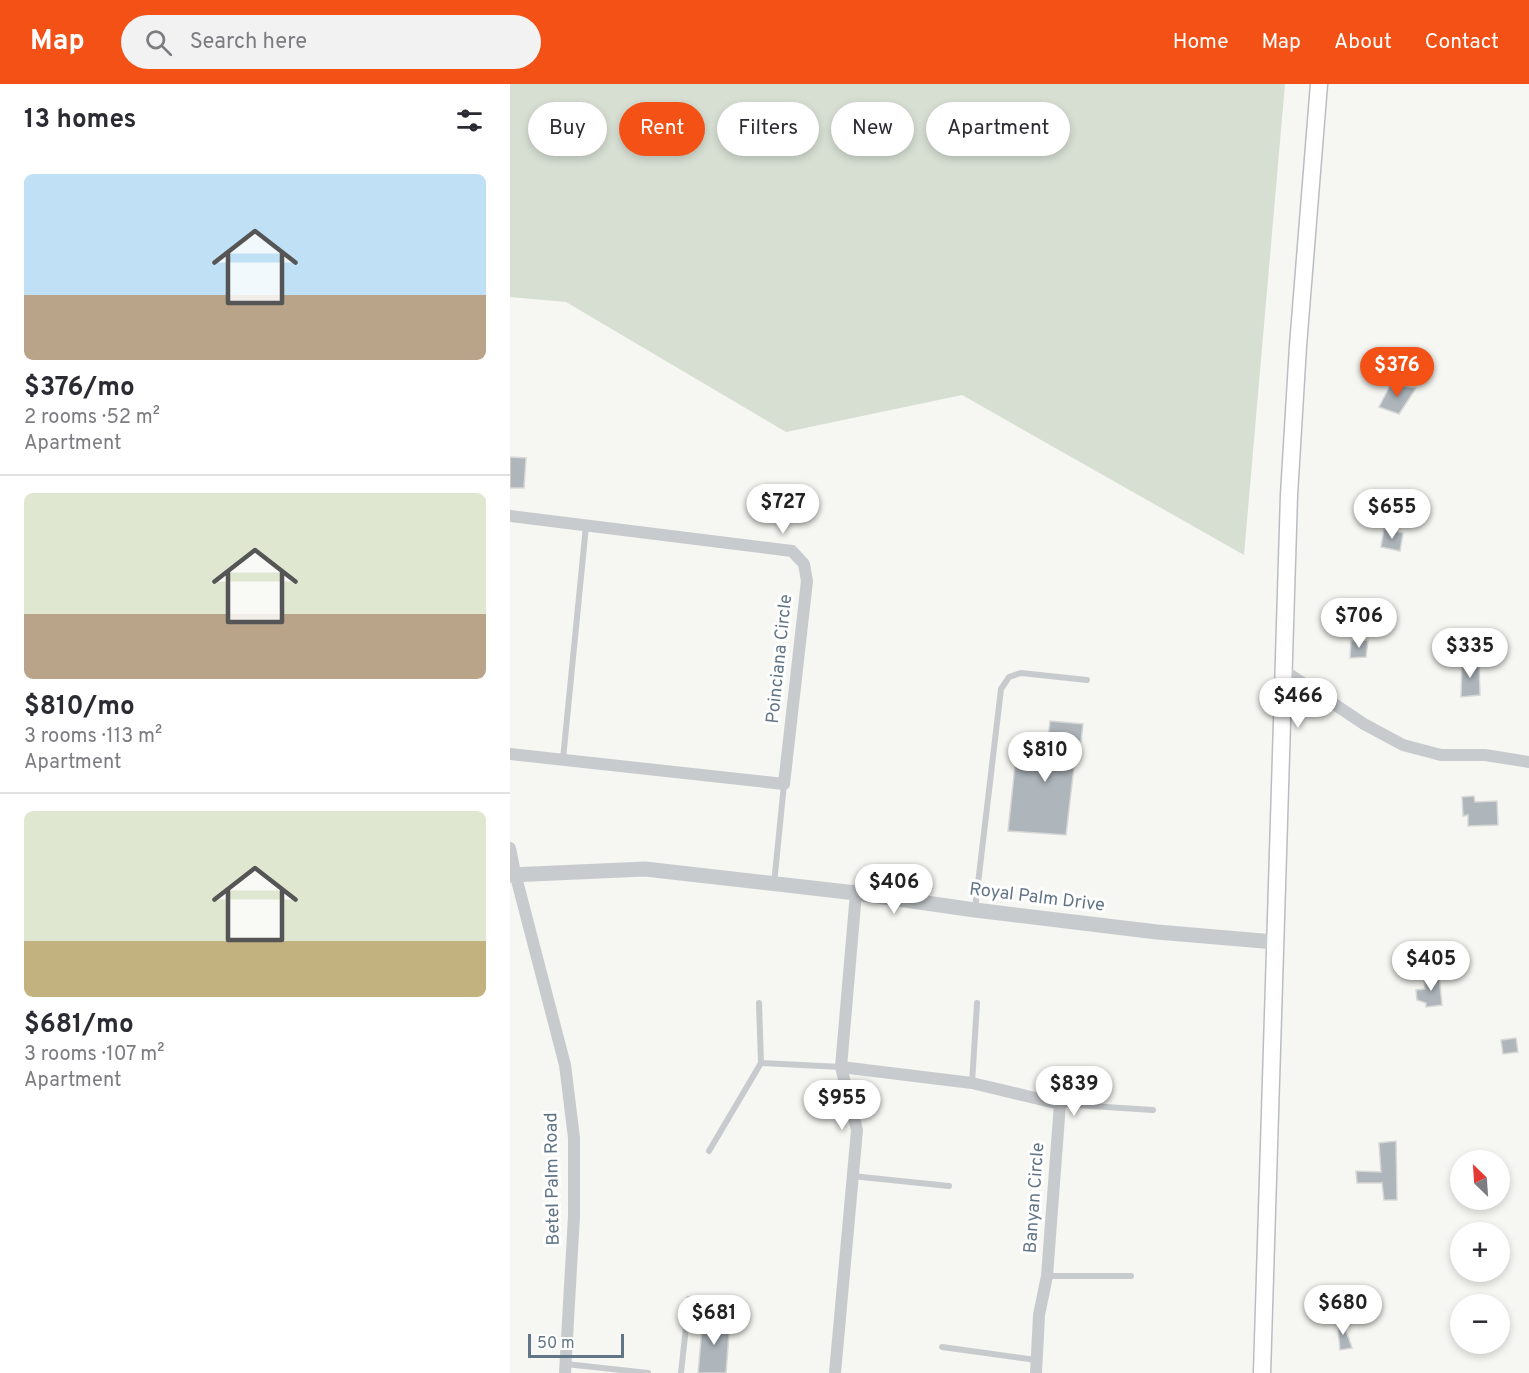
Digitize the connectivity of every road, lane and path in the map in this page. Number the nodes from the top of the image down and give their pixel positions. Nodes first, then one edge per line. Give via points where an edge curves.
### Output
1 (1319, 84) edge
2 (510, 516) edge
3 (586, 526) junction
4 (1283, 670) junction
5 (1087, 680) dead end
6 (510, 755) edge
7 (563, 759) junction
8 (1529, 762) edge
9 (784, 784) junction
10 (510, 848) edge
11 (512, 874) edge
12 (774, 884) junction
13 (856, 893) junction
14 (975, 910) junction
15 (1274, 942) junction
16 (759, 1003) dead end
17 (977, 1003) dead end
18 (761, 1063) junction
19 (841, 1067) junction
20 (972, 1083) junction
21 (1060, 1104) junction
22 (1153, 1110) dead end
23 (709, 1151) dead end
24 (852, 1176) junction
25 (949, 1186) dead end
26 (1047, 1276) junction
27 (1131, 1276) dead end
28 (689, 1299) dead end
29 (942, 1347) dead end
30 (1036, 1367) edge
31 (566, 1369) edge
32 (648, 1373) edge
33 (681, 1373) edge
34 (835, 1373) edge
35 (1262, 1373) edge

1 - 4 main road via 1294,410
2 - 3 street, Poinciana Circle
3 - 7 lane
3 - 9 street, Poinciana Circle via 792,551 804,564 807,581
4 - 8 street via 1402,745 1441,755
4 - 15 main road
5 - 14 lane via 1021,673 1010,677 1001,688
6 - 7 street
7 - 9 street
9 - 12 lane
10 - 11 street, Betel Palm Road
11 - 12 street, Royal Palm Drive via 645,869
11 - 31 street, Betel Palm Road via 565,1065 574,1138
12 - 13 street, Royal Palm Drive
13 - 14 street, Royal Palm Drive
13 - 19 street
14 - 15 street, Royal Palm Drive
15 - 35 main road
16 - 18 lane
17 - 20 lane
18 - 19 lane
18 - 23 lane
19 - 20 street
19 - 24 street via 857,1131
20 - 21 street
21 - 22 lane
21 - 26 street, Banyan Circle
24 - 25 lane
24 - 34 street
26 - 27 lane
26 - 30 street, Banyan Circle
28 - 33 lane
29 - 30 lane
31 - 32 lane

